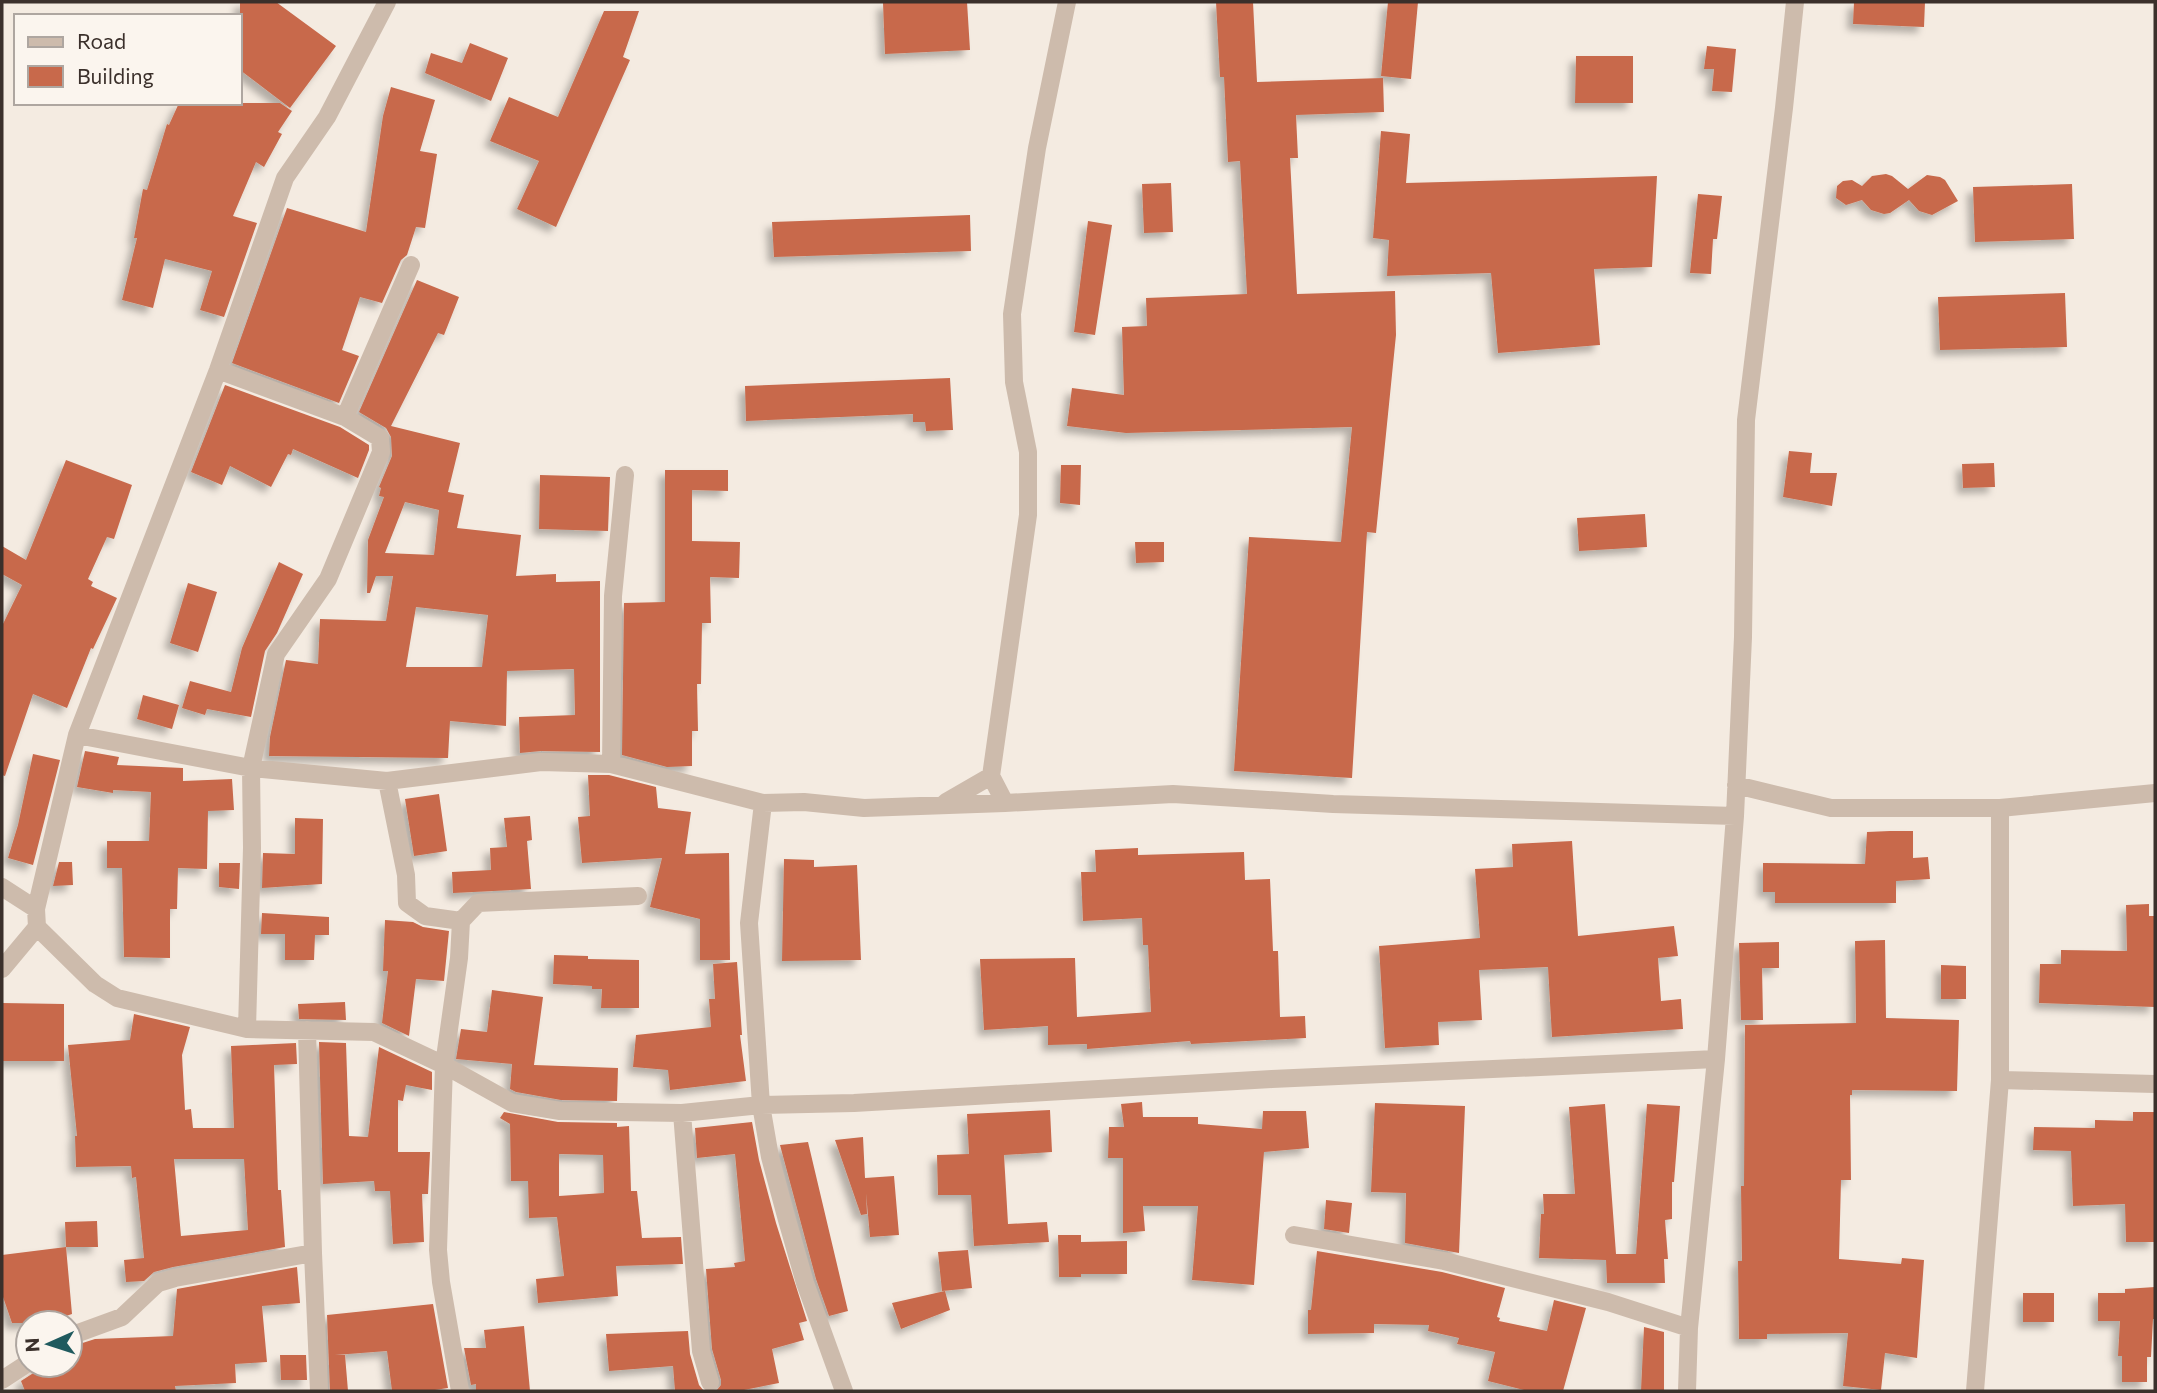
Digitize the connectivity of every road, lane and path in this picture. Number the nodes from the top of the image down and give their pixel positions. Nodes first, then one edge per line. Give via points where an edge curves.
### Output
1 (387, 2) edge
2 (1067, 2) edge
3 (1795, 2) edge
4 (411, 265) dead end
5 (218, 370) junction
6 (345, 417) junction
7 (625, 475) dead end
8 (77, 735) junction
9 (611, 764) junction
10 (251, 768) junction
11 (991, 776) junction
12 (387, 781) junction
13 (1736, 785) junction
14 (2155, 793) edge
15 (763, 803) junction
16 (1005, 803) junction
17 (943, 804) junction
18 (2000, 808) junction
19 (1735, 816) junction
20 (2, 887) edge
21 (638, 896) dead end
22 (36, 918) junction
23 (461, 921) junction
24 (2, 969) edge
25 (247, 1029) junction
26 (307, 1030) junction
27 (1716, 1059) junction
28 (444, 1065) junction
29 (2000, 1080) junction
30 (2155, 1084) edge
31 (761, 1105) junction
32 (682, 1112) junction
33 (1294, 1235) dead end
34 (313, 1253) junction
35 (1689, 1328) junction
36 (84, 1331) edge
37 (710, 1382) dead end
38 (319, 1391) edge
39 (460, 1391) edge
40 (844, 1391) edge
41 (1688, 1391) edge
42 (1975, 1391) edge

1 - 5 street via 327,117 285,178
2 - 11 street via 1037,148 1012,314 1014,382 1028,452 1028,515
3 - 13 street via 1746,420
4 - 6 street
5 - 6 street
5 - 8 street
6 - 10 street via 380,438 382,452 328,579 276,654
7 - 9 street via 613,596
8 - 10 street
8 - 22 street
9 - 12 street via 541,762
9 - 15 street
10 - 12 street
10 - 25 street
11 - 16 street
11 - 17 street
12 - 23 street via 406,875 407,903 425,916
13 - 18 street via 1831,808
13 - 19 street
14 - 18 street
15 - 17 street via 864,808
15 - 31 street via 749,923
16 - 17 street
16 - 19 street via 1172,794 1332,804
18 - 29 street
19 - 27 street
20 - 22 street
21 - 23 street via 478,903
22 - 24 street
22 - 25 street via 95,984 117,998
23 - 28 street
25 - 26 street
26 - 28 street via 374,1032
26 - 34 street
27 - 31 street
27 - 35 street
28 - 32 street via 512,1103 561,1111
28 - 39 street via 438,1251
29 - 30 street
29 - 42 street
31 - 32 street
31 - 40 street via 790,1233
32 - 37 street via 701,1351
33 - 35 street via 1444,1261 1608,1302
34 - 36 street via 158,1283 122,1317
34 - 38 street
35 - 41 street

